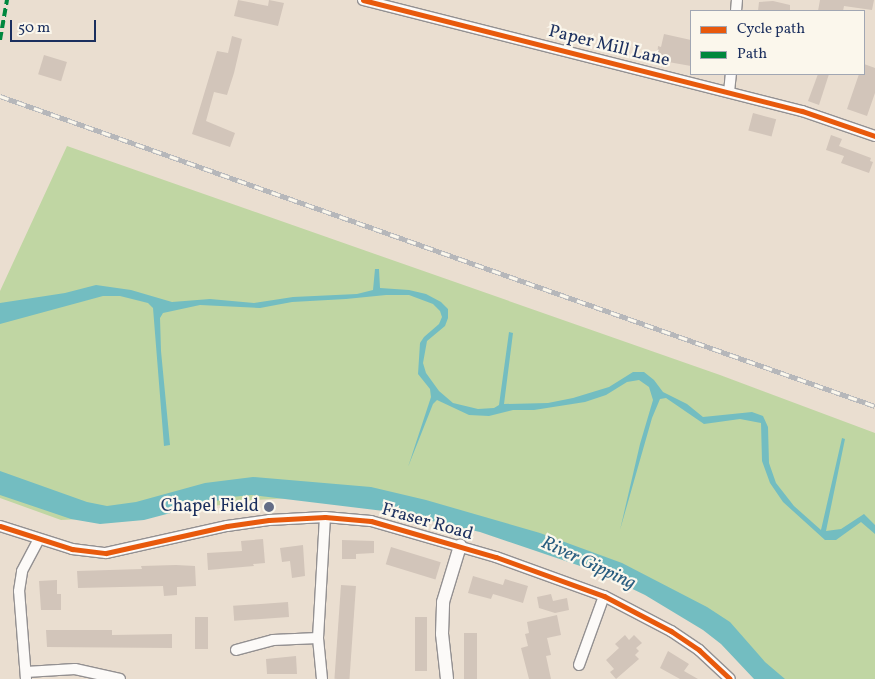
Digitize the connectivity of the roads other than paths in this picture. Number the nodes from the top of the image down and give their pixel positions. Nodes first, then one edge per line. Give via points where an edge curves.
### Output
1 (363, 0) edge
2 (731, 75) edge
3 (729, 92) junction
4 (875, 136) edge
5 (325, 517) junction
6 (0, 526) edge
7 (39, 539) junction
8 (460, 546) junction
9 (604, 596) junction
10 (318, 638) junction
11 (236, 650) dead end
12 (579, 665) dead end
13 (26, 675) edge
14 (120, 679) edge
15 (322, 679) edge
16 (447, 679) edge
17 (730, 679) edge

1 - 3 street, Paper Mill Lane
2 - 3 street
3 - 4 street, Paper Mill Lane via 802,111
5 - 7 street, Fraser Road via 246,523 106,553 85,552
5 - 8 street, Fraser Road via 371,521
5 - 10 street
6 - 7 street, Fraser Road
7 - 13 street via 22,571 19,591
8 - 9 street, Fraser Road
8 - 16 street via 443,602 442,634
9 - 12 street
9 - 17 street, Fraser Road via 671,631 699,650
10 - 11 street via 273,640
10 - 15 street
13 - 14 street via 75,669

